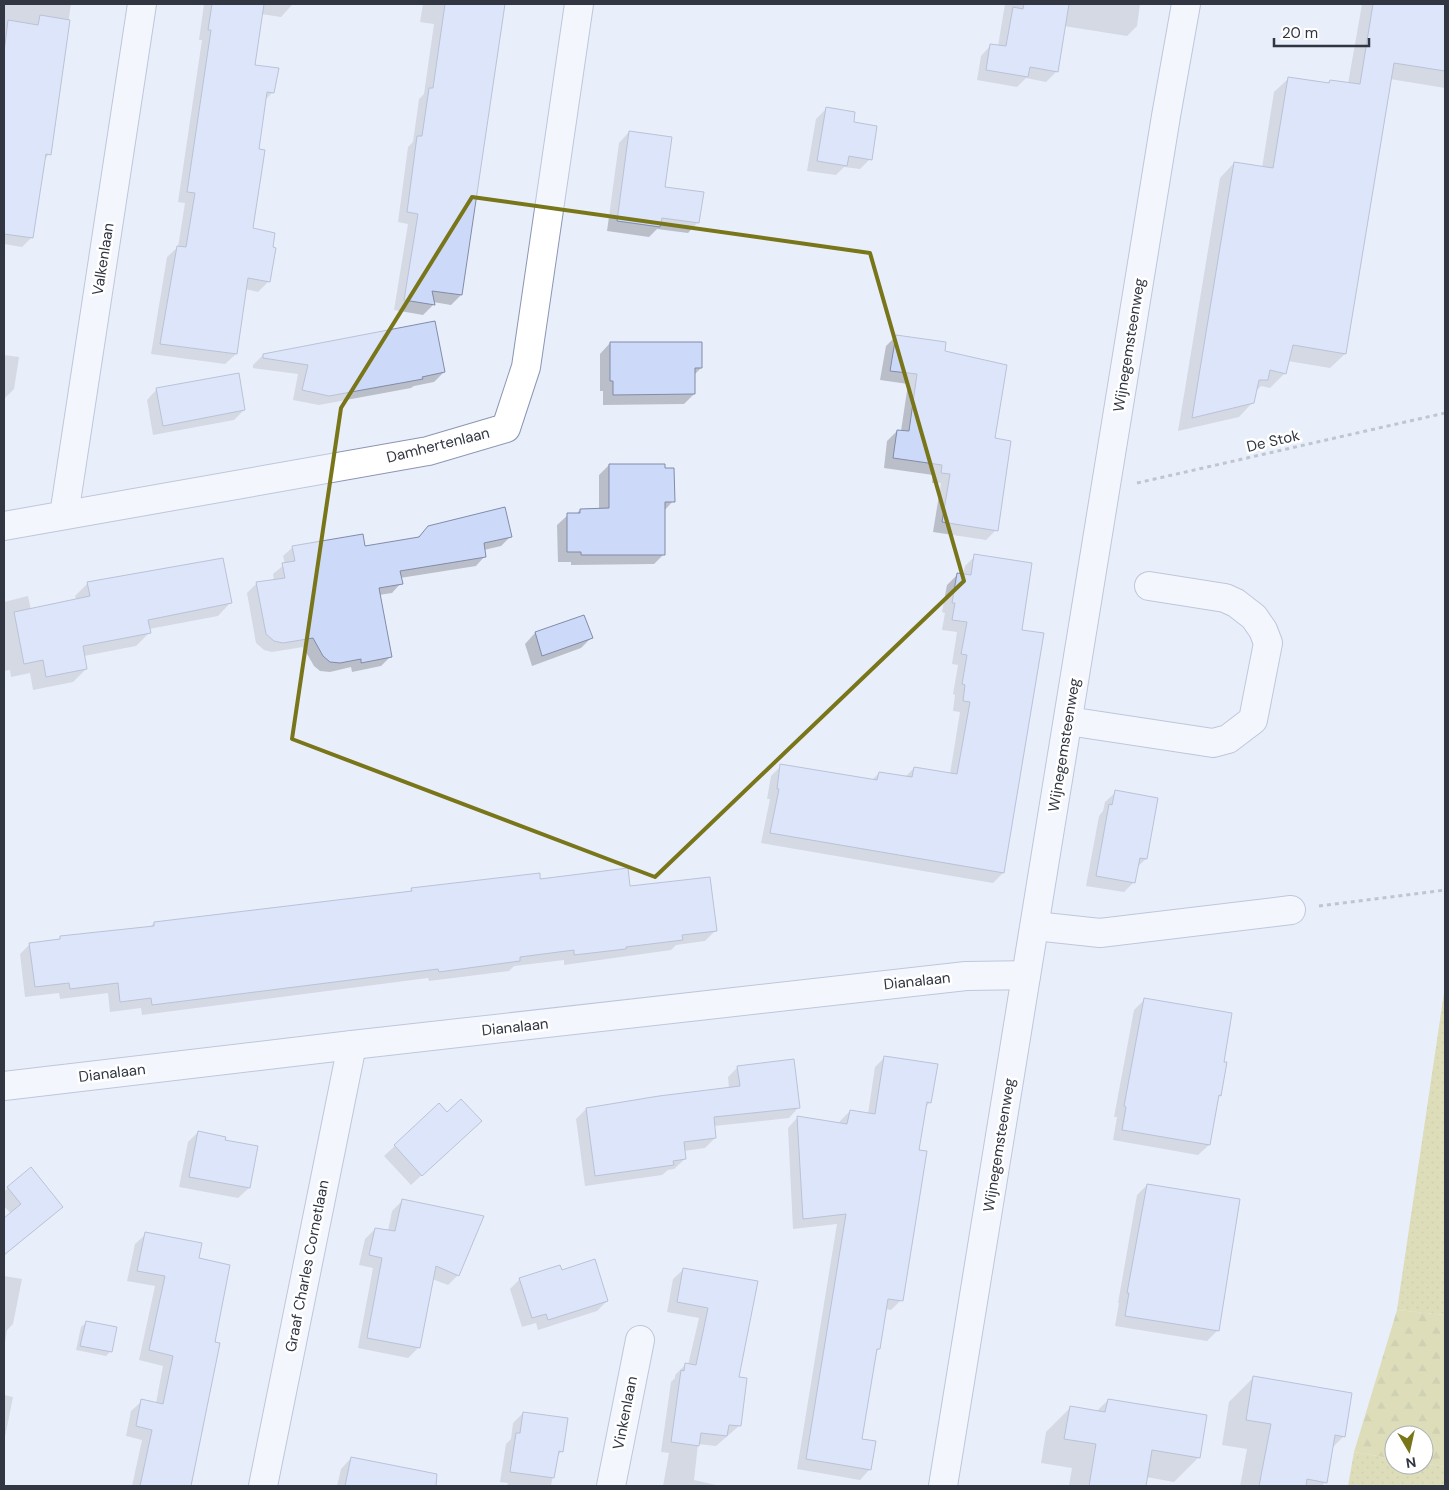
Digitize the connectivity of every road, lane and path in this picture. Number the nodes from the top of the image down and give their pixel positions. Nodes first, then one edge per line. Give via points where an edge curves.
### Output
1 (142, 4) edge
2 (579, 4) edge
3 (1186, 4) edge
4 (1445, 413) edge
5 (1105, 490) junction
6 (64, 515) junction
7 (4, 526) edge
8 (1149, 586) dead end
9 (1068, 721) junction
10 (1445, 890) edge
11 (1291, 910) joint
12 (1035, 926) junction
13 (1026, 975) junction
14 (352, 1045) junction
15 (4, 1086) edge
16 (640, 1340) dead end
17 (263, 1486) edge
18 (611, 1486) edge
19 (943, 1486) edge

1 - 6 street, Valkenlaan
2 - 6 street, Damhertenlaan via 526,367 506,428 428,451
3 - 5 street, Wijnegemsteenweg
4 - 5 path, De Stok
5 - 9 street, Wijnegemsteenweg
6 - 7 street, Damhertenlaan
8 - 9 street via 1224,598 1254,617 1268,643 1253,720 1228,739 1213,743
9 - 12 street, Wijnegemsteenweg
10 - 11 path
11 - 12 street via 1100,933
12 - 13 street, Wijnegemsteenweg
13 - 14 street, Dianalaan via 966,976
13 - 19 street, Wijnegemsteenweg
14 - 15 street, Dianalaan
14 - 17 street, Graaf Charles Cornetlaan
16 - 18 street, Vinkenlaan

